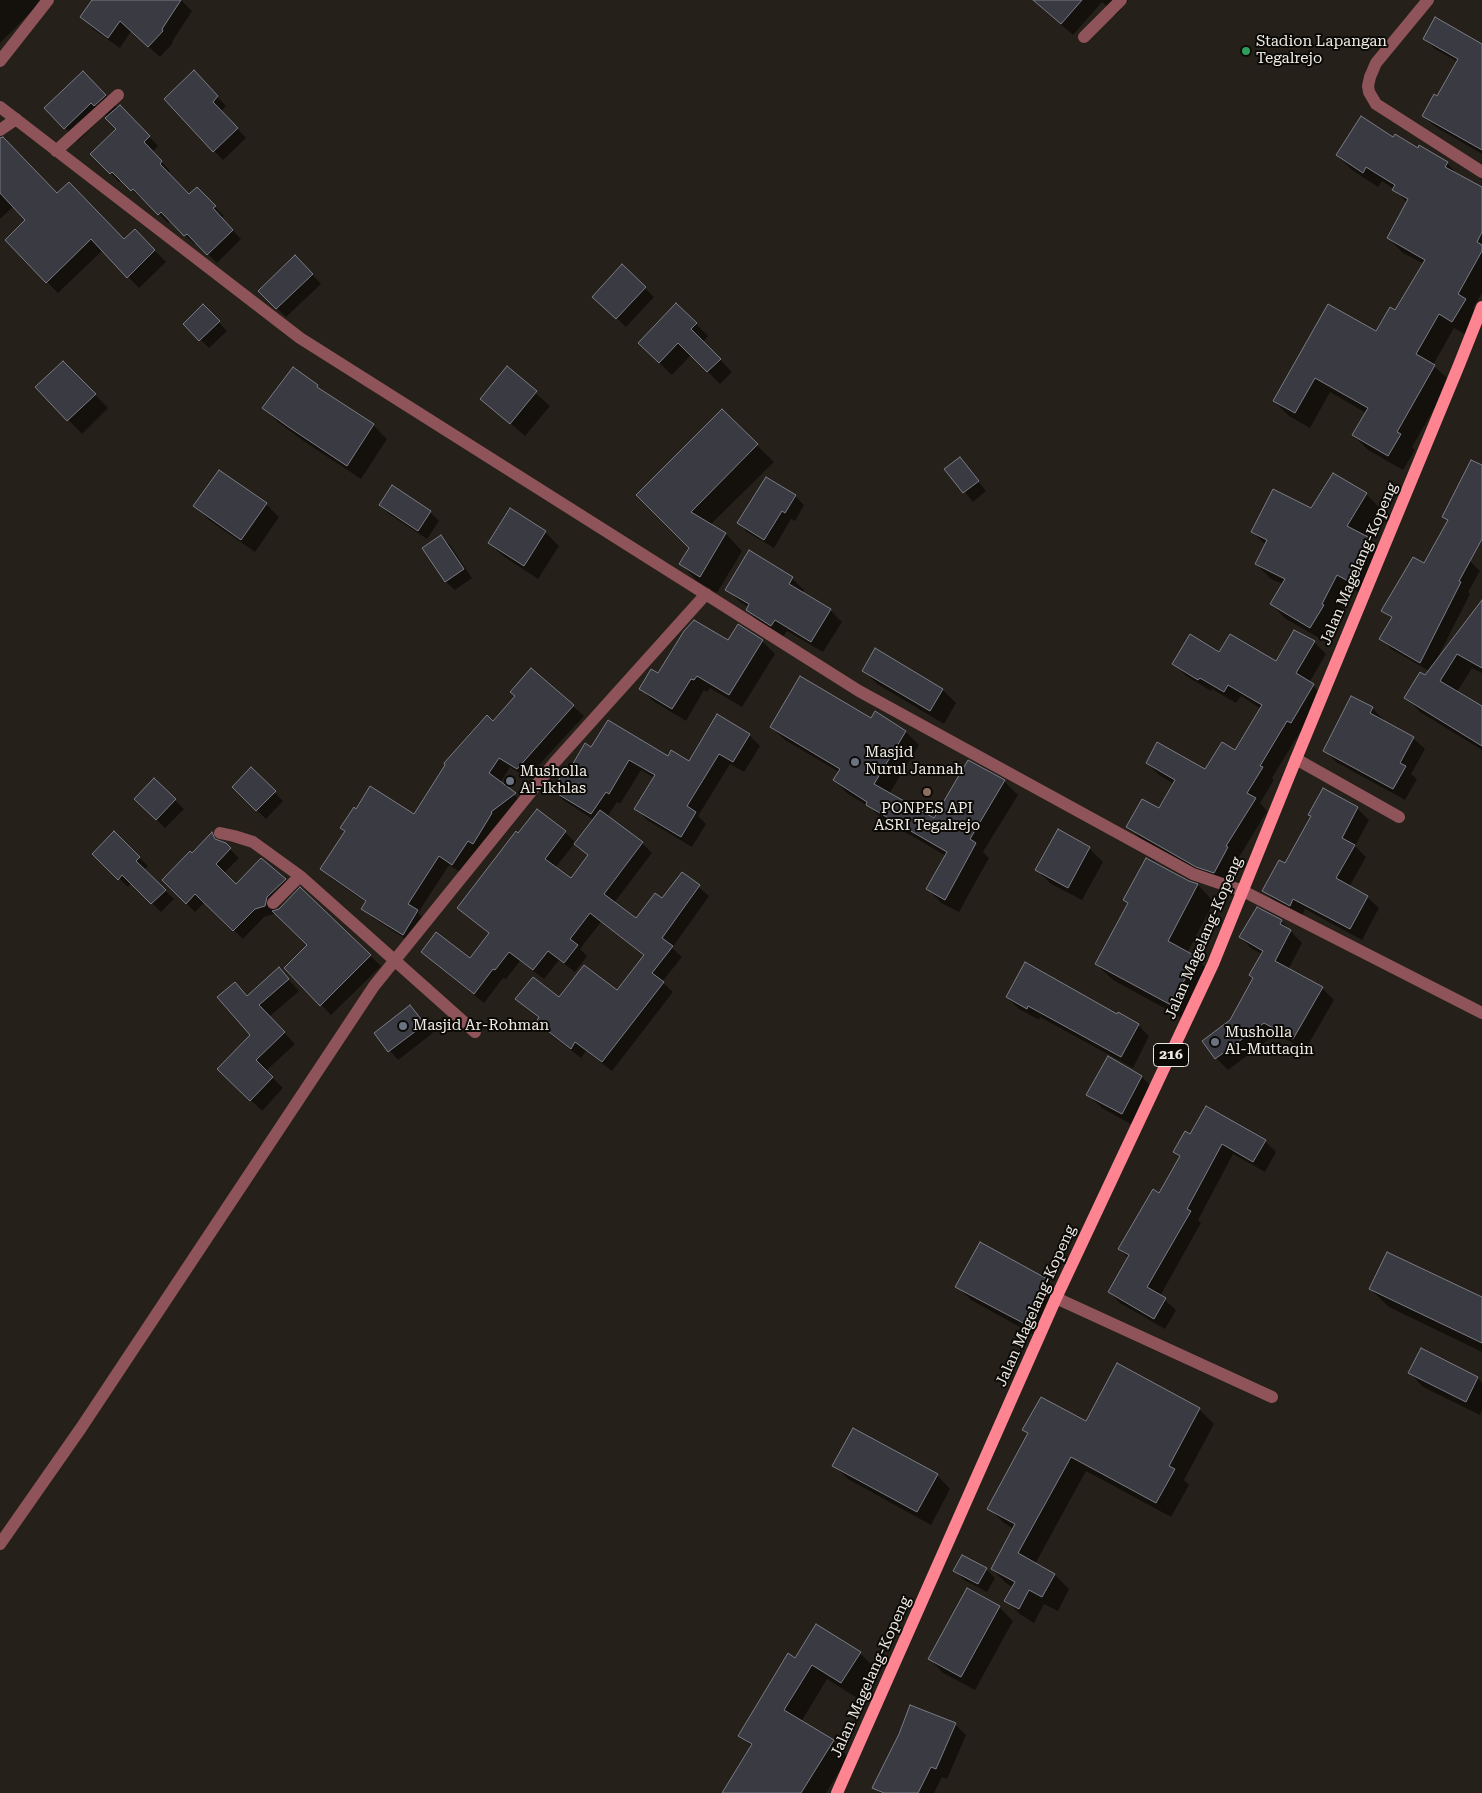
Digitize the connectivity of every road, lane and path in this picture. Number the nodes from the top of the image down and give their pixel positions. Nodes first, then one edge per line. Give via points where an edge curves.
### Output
1 (48, 0) edge
2 (1121, 0) edge
3 (1428, 0) edge
4 (1084, 37) dead end
5 (0, 61) edge
6 (118, 95) dead end
7 (0, 107) edge
8 (16, 120) junction
9 (0, 130) edge
10 (56, 151) junction
11 (1482, 172) edge
12 (1482, 307) edge
13 (706, 594) junction
14 (1296, 759) junction
15 (1399, 816) dead end
16 (220, 834) dead end
17 (300, 876) junction
18 (1243, 891) junction
19 (273, 902) dead end
20 (394, 960) junction
21 (1482, 1013) edge
22 (476, 1032) dead end
23 (1056, 1298) junction
24 (1272, 1396) dead end
25 (0, 1544) edge
26 (837, 1793) edge

1 - 5 street
2 - 4 street
3 - 11 street via 1376,63 1370,77 1369,92 1376,104
6 - 10 street
7 - 8 street
8 - 9 street
8 - 10 street
10 - 13 street via 300,338
12 - 14 main road, Jalan Magelang-Kopeng / 216
13 - 18 street via 868,696 1193,874
13 - 20 street via 555,762
14 - 15 street
14 - 18 main road, Jalan Magelang-Kopeng / 216
16 - 17 street via 253,842
17 - 19 street
17 - 20 street
18 - 21 street
18 - 23 main road, Jalan Magelang-Kopeng / 216 via 1213,964
20 - 22 street
20 - 25 street
23 - 24 street
23 - 26 main road, Jalan Magelang-Kopeng / 216

